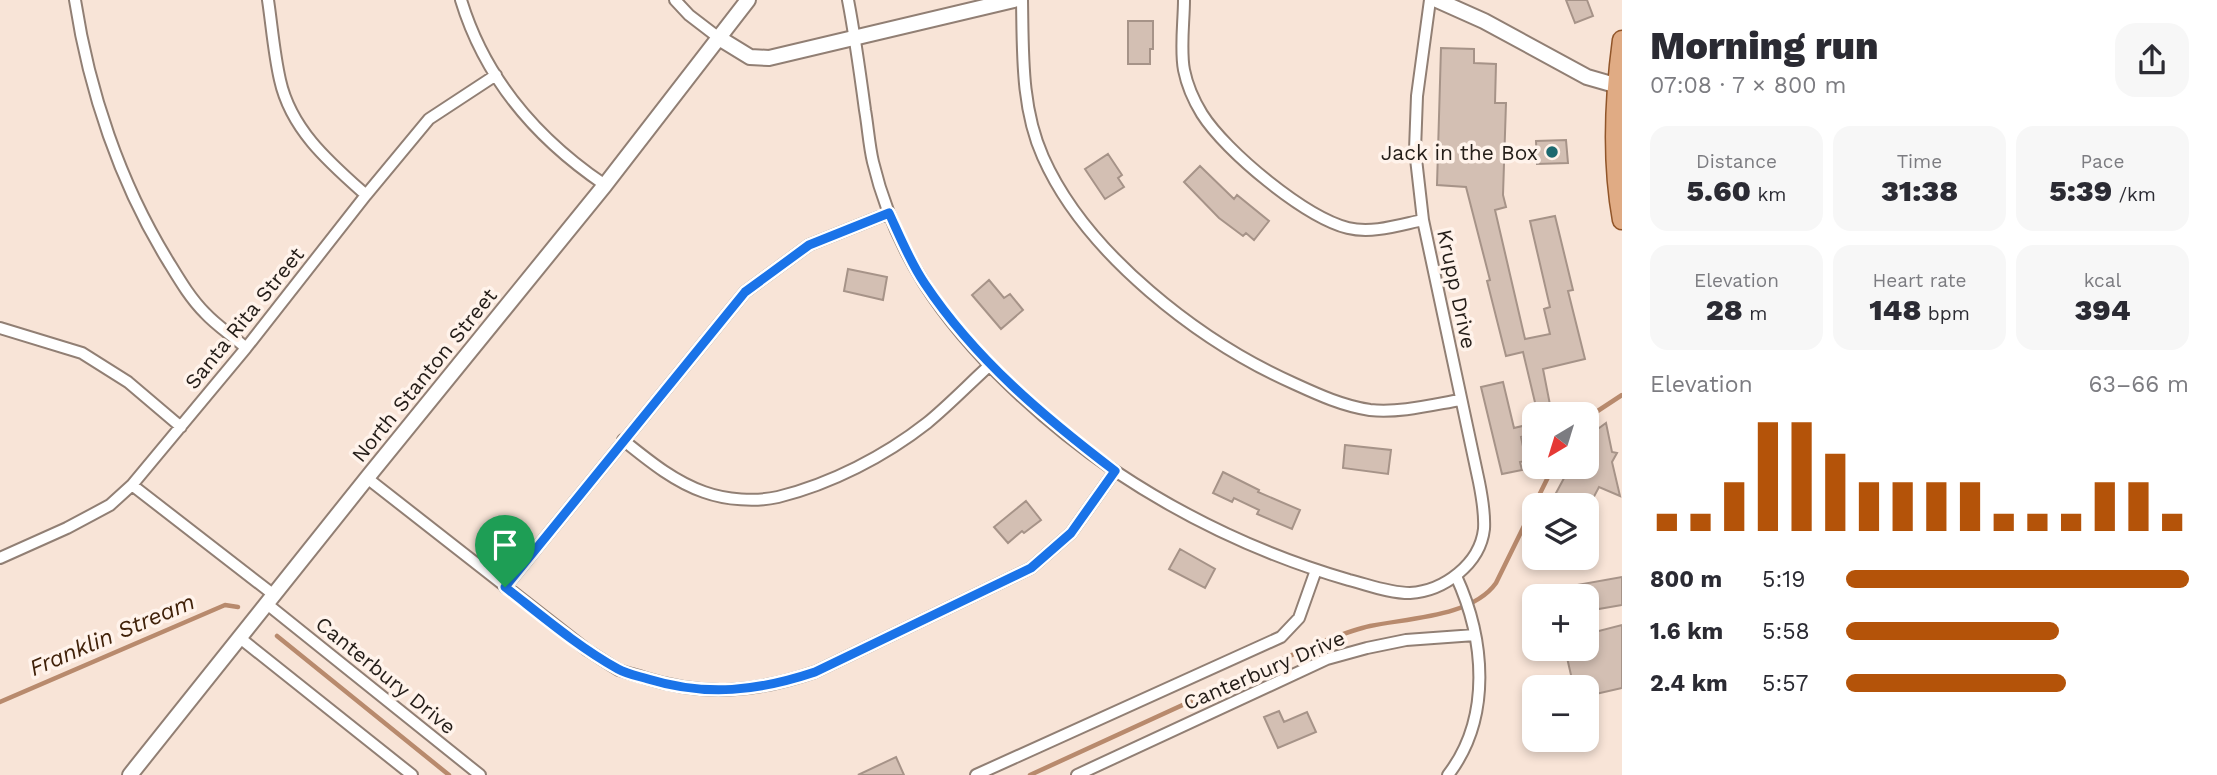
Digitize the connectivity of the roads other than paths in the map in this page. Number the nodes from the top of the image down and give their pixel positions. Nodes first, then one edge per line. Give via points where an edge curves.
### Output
1 (75, 0) edge
2 (268, 0) edge
3 (461, 0) edge
4 (675, 0) edge
5 (748, 0) edge
6 (848, 0) edge
7 (1014, 0) edge
8 (1022, 0) edge
9 (1184, 0) edge
10 (1430, 0) edge
11 (1437, 0) edge
12 (855, 37) junction
13 (719, 38) junction
14 (1622, 40) edge
15 (496, 75) junction
16 (1619, 86) edge
17 (605, 186) junction
18 (366, 195) junction
19 (889, 213) junction
20 (1423, 220) junction
21 (1622, 220) edge
22 (0, 328) edge
23 (246, 348) junction
24 (990, 365) junction
25 (1460, 400) junction
26 (181, 427) junction
27 (623, 440) junction
28 (1115, 471) junction
29 (367, 478) junction
30 (132, 485) junction
31 (0, 558) edge
32 (1316, 570) junction
33 (1456, 576) junction
34 (505, 587) junction
35 (270, 600) junction
36 (1475, 635) junction
37 (240, 638) junction
38 (130, 775) edge
39 (412, 775) edge
40 (480, 775) edge
41 (976, 775) edge
42 (1077, 775) edge
43 (1448, 775) edge

1 - 23 street via 101,109 135,200 184,287 206,314
2 - 18 street via 280,82 292,114 310,142
3 - 15 street
4 - 13 street
5 - 13 street, North Stanton Street
6 - 12 street
7 - 12 street
8 - 25 street via 1023,79 1042,156 1066,201 1153,293 1224,347 1334,402 1371,410
9 - 20 street via 1184,68 1191,92 1203,115 1252,167 1315,214 1349,228 1377,230
10 - 20 street, Krupp Drive via 1415,150
11 - 16 street via 1587,77
12 - 13 street via 759,58
12 - 19 street via 873,161
13 - 17 street, North Stanton Street
14 - 16 main road
15 - 17 street via 542,135
15 - 18 street, Santa Rita Street via 429,119
16 - 21 main road via 1614,134
17 - 29 street, North Stanton Street
18 - 23 street, Santa Rita Street
19 - 24 street via 925,284
19 - 27 street via 809,245 745,292
20 - 25 street, Krupp Drive
22 - 26 street via 82,353 128,382
23 - 26 street, Santa Rita Street
24 - 27 street via 896,445 817,485 776,498 705,493 673,478
24 - 28 street via 1035,408
25 - 33 street, Krupp Drive via 1479,482 1484,530 1473,557
26 - 30 street, Santa Rita Street
27 - 34 street
28 - 32 street via 1195,519
28 - 34 street via 1071,533 1031,568 815,672 758,688 696,690 621,670 587,650
29 - 34 street
29 - 35 street, North Stanton Street
30 - 31 street, Santa Rita Street via 110,505
30 - 35 street, Canterbury Drive
32 - 33 street via 1409,593 1427,591
32 - 41 street, Canterbury Drive via 1299,618 1281,637
33 - 36 street
35 - 37 street, North Stanton Street
35 - 40 street, Canterbury Drive
36 - 42 street, Canterbury Drive via 1406,640 1327,659
36 - 43 street via 1479,707 1470,736
37 - 38 street, North Stanton Street
37 - 39 street

